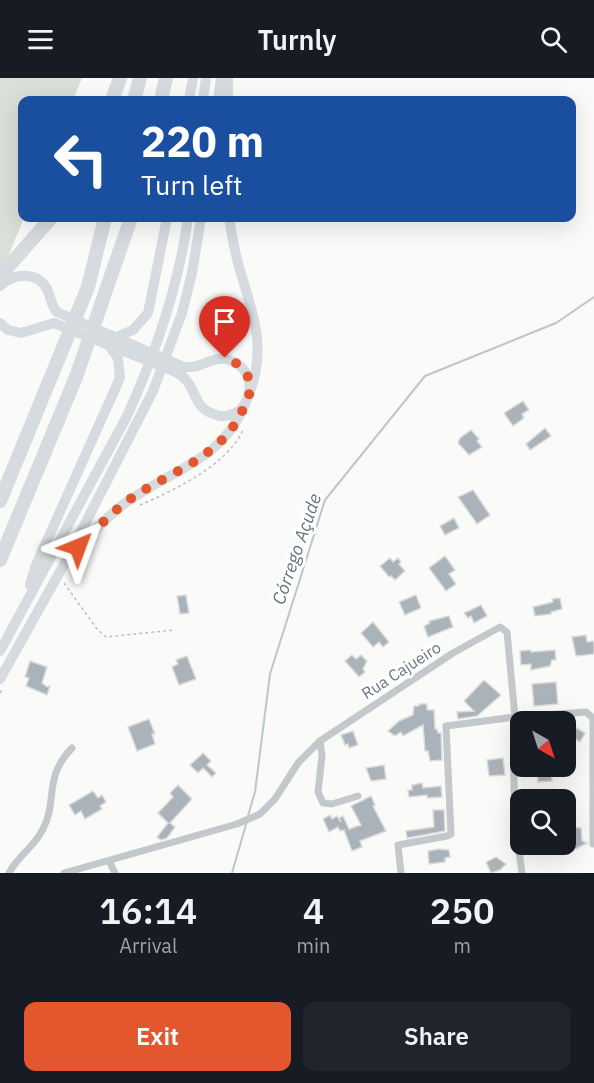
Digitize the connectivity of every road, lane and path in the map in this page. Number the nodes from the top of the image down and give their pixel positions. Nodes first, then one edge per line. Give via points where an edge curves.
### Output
1 (120, 78) edge
2 (140, 78) edge
3 (166, 78) edge
4 (193, 78) edge
5 (206, 78) edge
6 (221, 78) edge
7 (228, 78) edge
8 (113, 96) edge
9 (135, 96) edge
10 (162, 96) edge
11 (190, 96) edge
12 (204, 96) edge
13 (219, 96) edge
14 (228, 96) edge
15 (47, 222) edge
16 (104, 222) edge
17 (130, 222) edge
18 (166, 222) edge
19 (187, 222) edge
20 (200, 222) edge
21 (230, 222) edge
22 (0, 281) edge
23 (0, 286) edge
24 (60, 319) junction
25 (3, 328) edge
26 (107, 339) junction
27 (178, 368) junction
28 (250, 392) junction
29 (245, 404) junction
30 (246, 421) dead end
31 (0, 501) edge
32 (138, 506) dead end
33 (67, 559) junction
34 (0, 560) edge
35 (57, 575) junction
36 (22, 609) junction
37 (174, 630) dead end
38 (0, 651) edge
39 (2, 681) edge
40 (0, 693) edge
41 (514, 711) edge
42 (576, 713) edge
43 (510, 718) edge
44 (320, 741) junction
45 (72, 748) dead end
46 (515, 777) edge
47 (358, 796) dead end
48 (593, 844) edge
49 (109, 861) junction
50 (9, 873) edge
51 (64, 873) edge
52 (115, 873) edge
53 (400, 873) edge
54 (522, 873) edge

1 - 8 highway
2 - 9 highway
3 - 10 highway
4 - 11 main road
5 - 12 main road
6 - 13 main road
7 - 14 main road
15 - 22 highway
16 - 31 highway via 88,287
17 - 34 highway via 76,377
18 - 26 main road via 147,313 133,330
19 - 36 main road via 169,309 140,387
20 - 33 main road via 192,273 170,350 138,423
21 - 28 main road via 260,348 258,371
23 - 24 main road via 16,276 35,278 45,285
24 - 25 main road via 26,333
24 - 26 main road
26 - 27 main road
26 - 36 main road via 118,358 120,378 36,565
27 - 28 main road via 232,360 249,377
27 - 29 main road via 200,405 212,414 234,414
28 - 29 main road
29 - 33 main road via 232,431 215,448 133,498
30 - 32 path via 230,452 185,483
33 - 35 main road
35 - 37 path via 106,637
35 - 39 main road
36 - 38 main road
39 - 40 path
41 - 44 street, Rua Cajueiro via 507,632 500,627 453,653
42 - 48 street via 591,714
43 - 53 street via 446,726 451,834 398,845
44 - 47 street via 318,792 323,802 332,804
44 - 49 street, Rua Cajueiro via 298,763 260,814
45 - 50 street via 57,766 45,827
46 - 54 street
49 - 51 street
49 - 52 street

